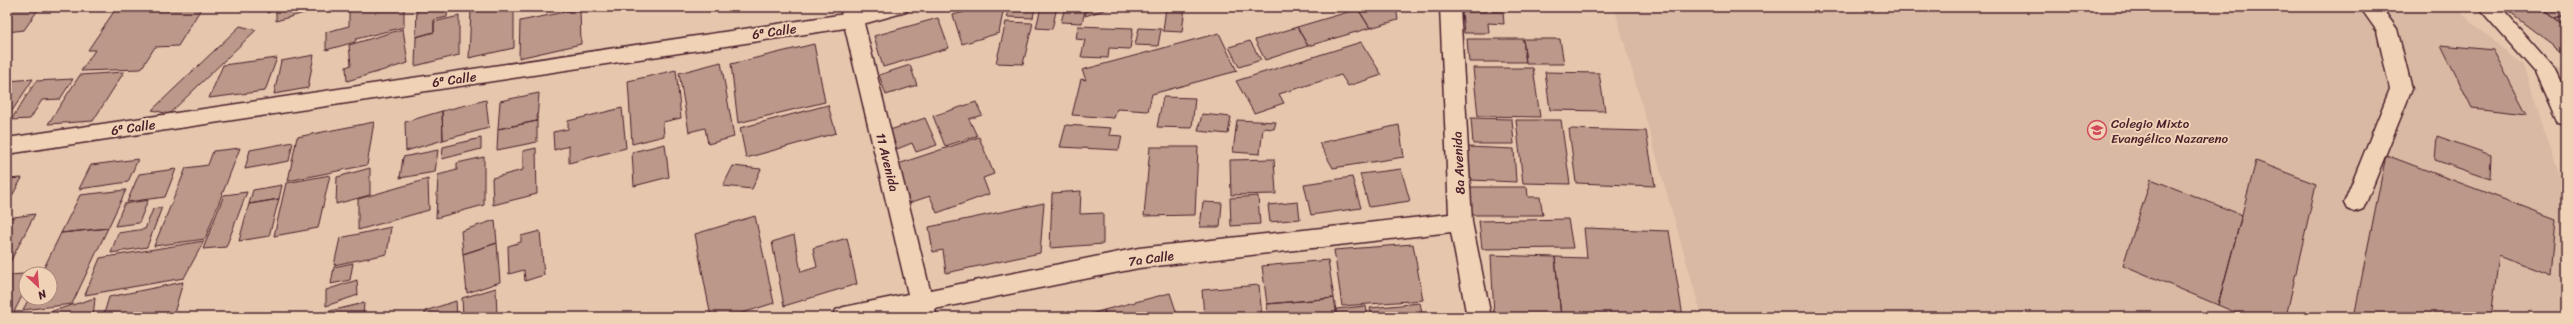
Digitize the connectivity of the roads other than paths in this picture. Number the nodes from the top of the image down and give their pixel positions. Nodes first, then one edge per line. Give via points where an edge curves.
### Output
1 (899, 7) edge
2 (1450, 7) edge
3 (2370, 7) edge
4 (2488, 7) edge
5 (851, 13) edge
6 (2566, 117) edge
7 (7, 146) edge
8 (2355, 203) dead end
9 (1461, 222) junction
10 (924, 309) edge
11 (844, 317) edge
12 (1479, 317) edge

1 - 5 street, 6ª Calle
2 - 9 street, 8a Avenida
3 - 8 street via 2387,29 2401,89
4 - 6 street via 2544,68
5 - 7 street, 6ª Calle
5 - 10 street, 11 Avenida
9 - 10 street, 7a Calle via 1139,258
9 - 12 street, 8a Avenida
10 - 11 street, 7a Calle

